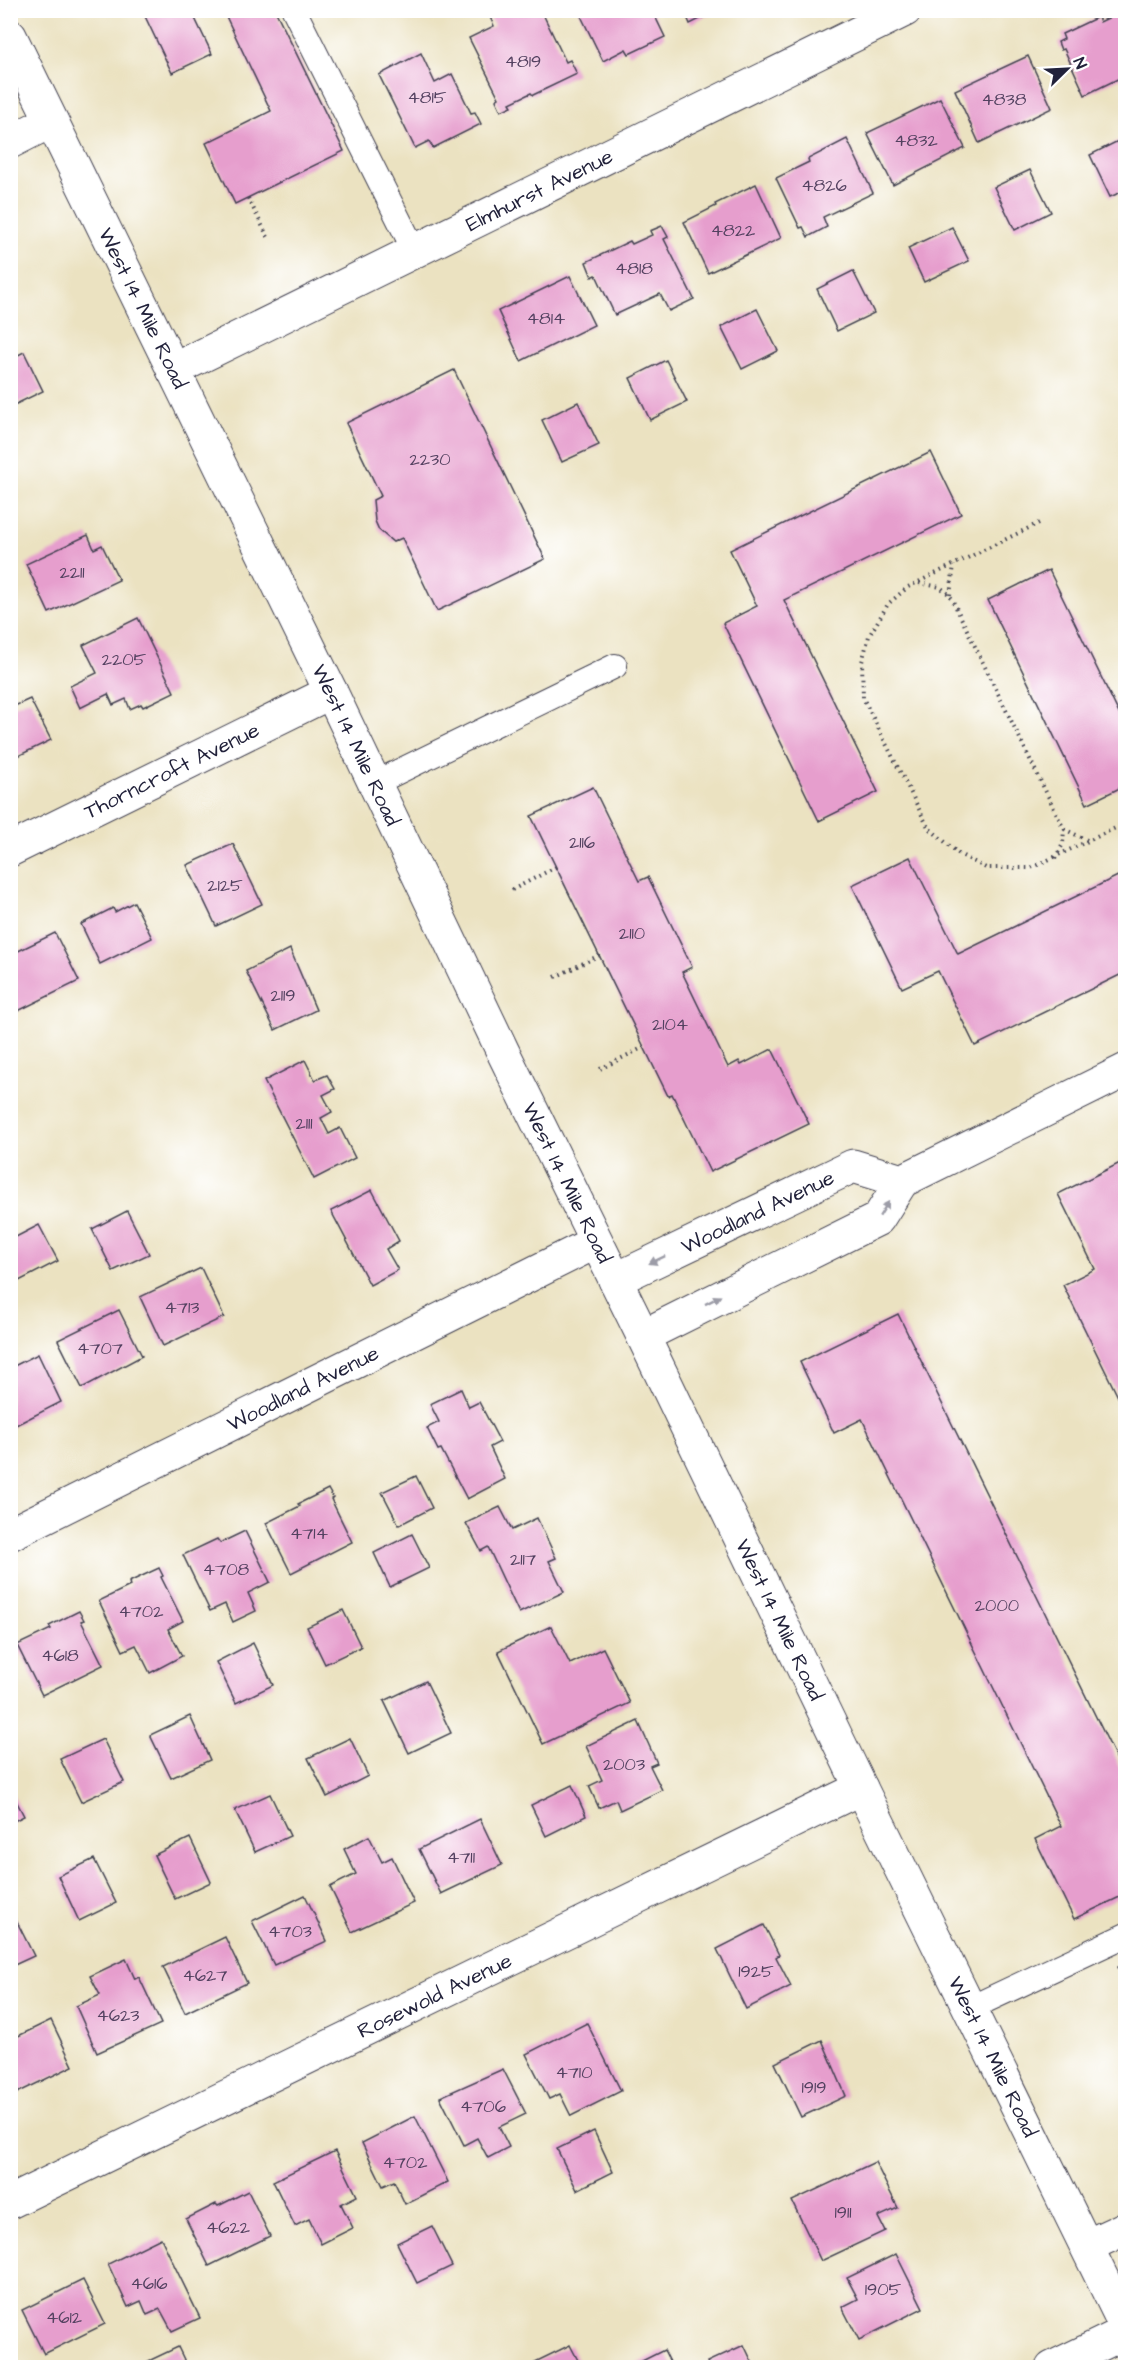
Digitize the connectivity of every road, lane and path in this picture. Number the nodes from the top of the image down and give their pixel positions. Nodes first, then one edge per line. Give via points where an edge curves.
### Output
1 (294, 10) edge
2 (905, 10) edge
3 (10, 36) edge
4 (51, 121) junction
5 (10, 142) edge
6 (248, 198) dead end
7 (269, 239) dead end
8 (415, 252) junction
9 (173, 370) junction
10 (1122, 418) dead end
11 (1125, 425) edge
12 (1039, 523) dead end
13 (954, 564) junction
14 (918, 582) junction
15 (950, 596) junction
16 (615, 666) dead end
17 (331, 692) junction
18 (375, 783) junction
19 (1125, 823) edge
20 (1064, 829) junction
21 (1089, 841) junction
22 (10, 850) edge
23 (1054, 858) junction
24 (556, 867) dead end
25 (512, 890) dead end
26 (600, 955) dead end
27 (555, 976) dead end
28 (644, 1047) dead end
29 (600, 1068) dead end
30 (1125, 1070) edge
31 (902, 1181) junction
32 (596, 1242) junction
33 (615, 1280) junction
34 (643, 1336) junction
35 (10, 1534) edge
36 (861, 1788) junction
37 (1125, 1935) edge
38 (968, 2009) junction
39 (10, 2202) edge
40 (1125, 2228) edge
41 (1087, 2246) junction
42 (1125, 2327) edge
43 (1125, 2332) edge
44 (1052, 2367) edge

1 - 8 lane
2 - 8 street, Elmhurst Avenue
3 - 4 street, West 14 Mile Road
4 - 5 street
4 - 9 street, West 14 Mile Road
6 - 7 path
8 - 9 street, Elmhurst Avenue
9 - 17 street, West 14 Mile Road
10 - 11 path
12 - 13 path
13 - 14 path
13 - 15 path
14 - 15 path via 940,587
14 - 23 path via 888,604 869,636 862,662 863,698 875,725 928,827 959,854 986,868 1031,868
15 - 20 path
16 - 18 lane
17 - 18 street, West 14 Mile Road
17 - 22 street, Thorncroft Avenue
18 - 32 street, West 14 Mile Road
19 - 21 path
20 - 21 path
20 - 23 path via 1063,844
21 - 23 path
24 - 25 path
26 - 27 path
28 - 29 path
30 - 31 street
31 -> 33 street, Woodland Avenue via 853,1166
34 -> 31 street via 878,1219
32 - 33 street, West 14 Mile Road
32 - 35 street, Woodland Avenue
33 - 34 street, West 14 Mile Road
34 - 36 street, West 14 Mile Road
36 - 38 street, West 14 Mile Road
36 - 39 street, Rosewold Avenue
37 - 38 lane
38 - 41 street, West 14 Mile Road
40 - 41 street
41 - 42 street, West 14 Mile Road
43 - 44 street

